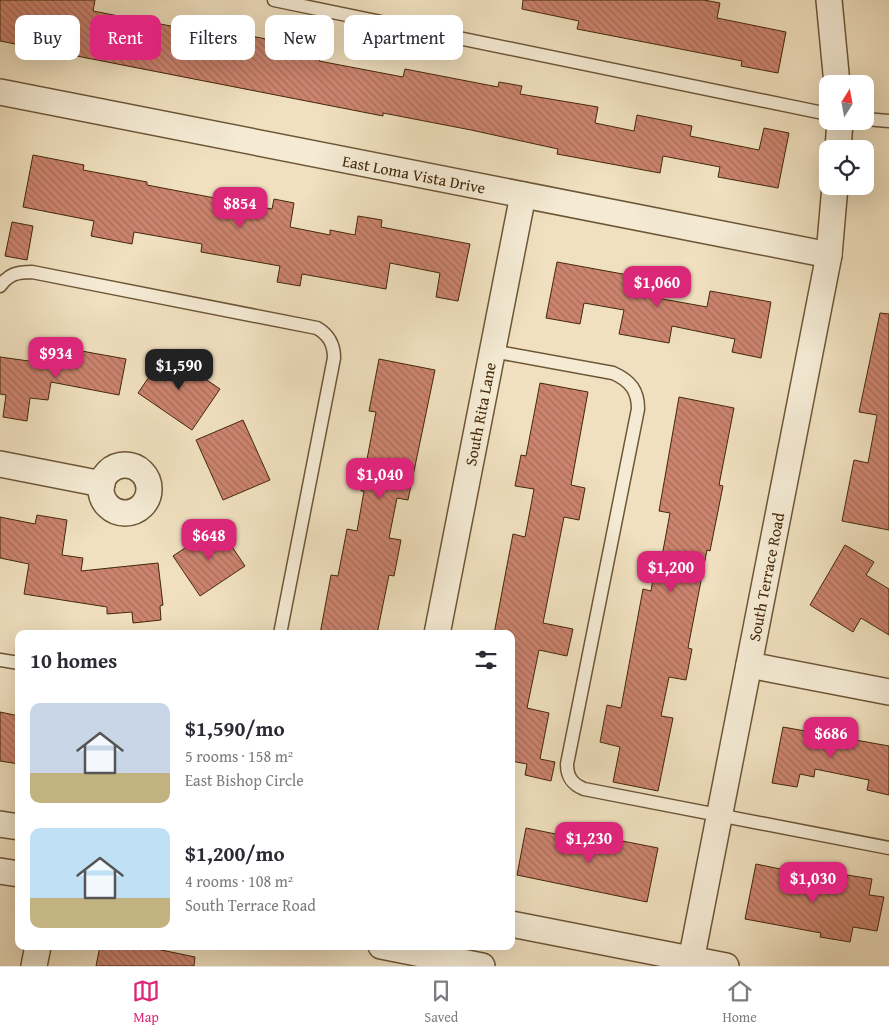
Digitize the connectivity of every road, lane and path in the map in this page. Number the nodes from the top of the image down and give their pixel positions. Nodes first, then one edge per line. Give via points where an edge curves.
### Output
1 (274, 0) edge
2 (828, 0) edge
3 (836, 75) edge
4 (0, 92) edge
5 (819, 112) edge
6 (874, 119) edge
7 (889, 120) edge
8 (523, 195) junction
9 (833, 195) edge
10 (829, 255) junction
11 (0, 286) edge
12 (492, 351) junction
13 (0, 464) edge
14 (102, 484) dead end
15 (281, 630) edge
16 (438, 630) edge
17 (0, 660) edge
18 (15, 662) edge
19 (749, 665) junction
20 (889, 692) edge
21 (719, 815) junction
22 (0, 824) edge
23 (15, 826) edge
24 (889, 848) edge
25 (0, 871) edge
26 (15, 873) edge
27 (515, 925) edge
28 (37, 950) edge
29 (402, 950) edge
30 (691, 963) edge
31 (34, 966) edge
32 (482, 966) edge
33 (726, 966) edge

1 - 5 lane
2 - 3 street
4 - 8 street, East Loma Vista Drive
6 - 7 lane
8 - 10 street, East Loma Vista Drive
8 - 12 street, South Rita Lane
9 - 10 street, South Terrace Road
10 - 19 street, South Terrace Road
11 - 15 lane via 8,277 32,272 317,328 326,333 334,349 334,358
12 - 16 street, South Rita Lane
12 - 21 lane via 613,373 624,378 638,397 568,764 570,779 584,789
13 - 14 street
17 - 18 lane
19 - 20 street
19 - 21 street, South Terrace Road
21 - 24 lane
21 - 30 street, South Terrace Road
22 - 23 street
25 - 26 street
27 - 30 street
28 - 31 street
29 - 32 street
30 - 33 street

